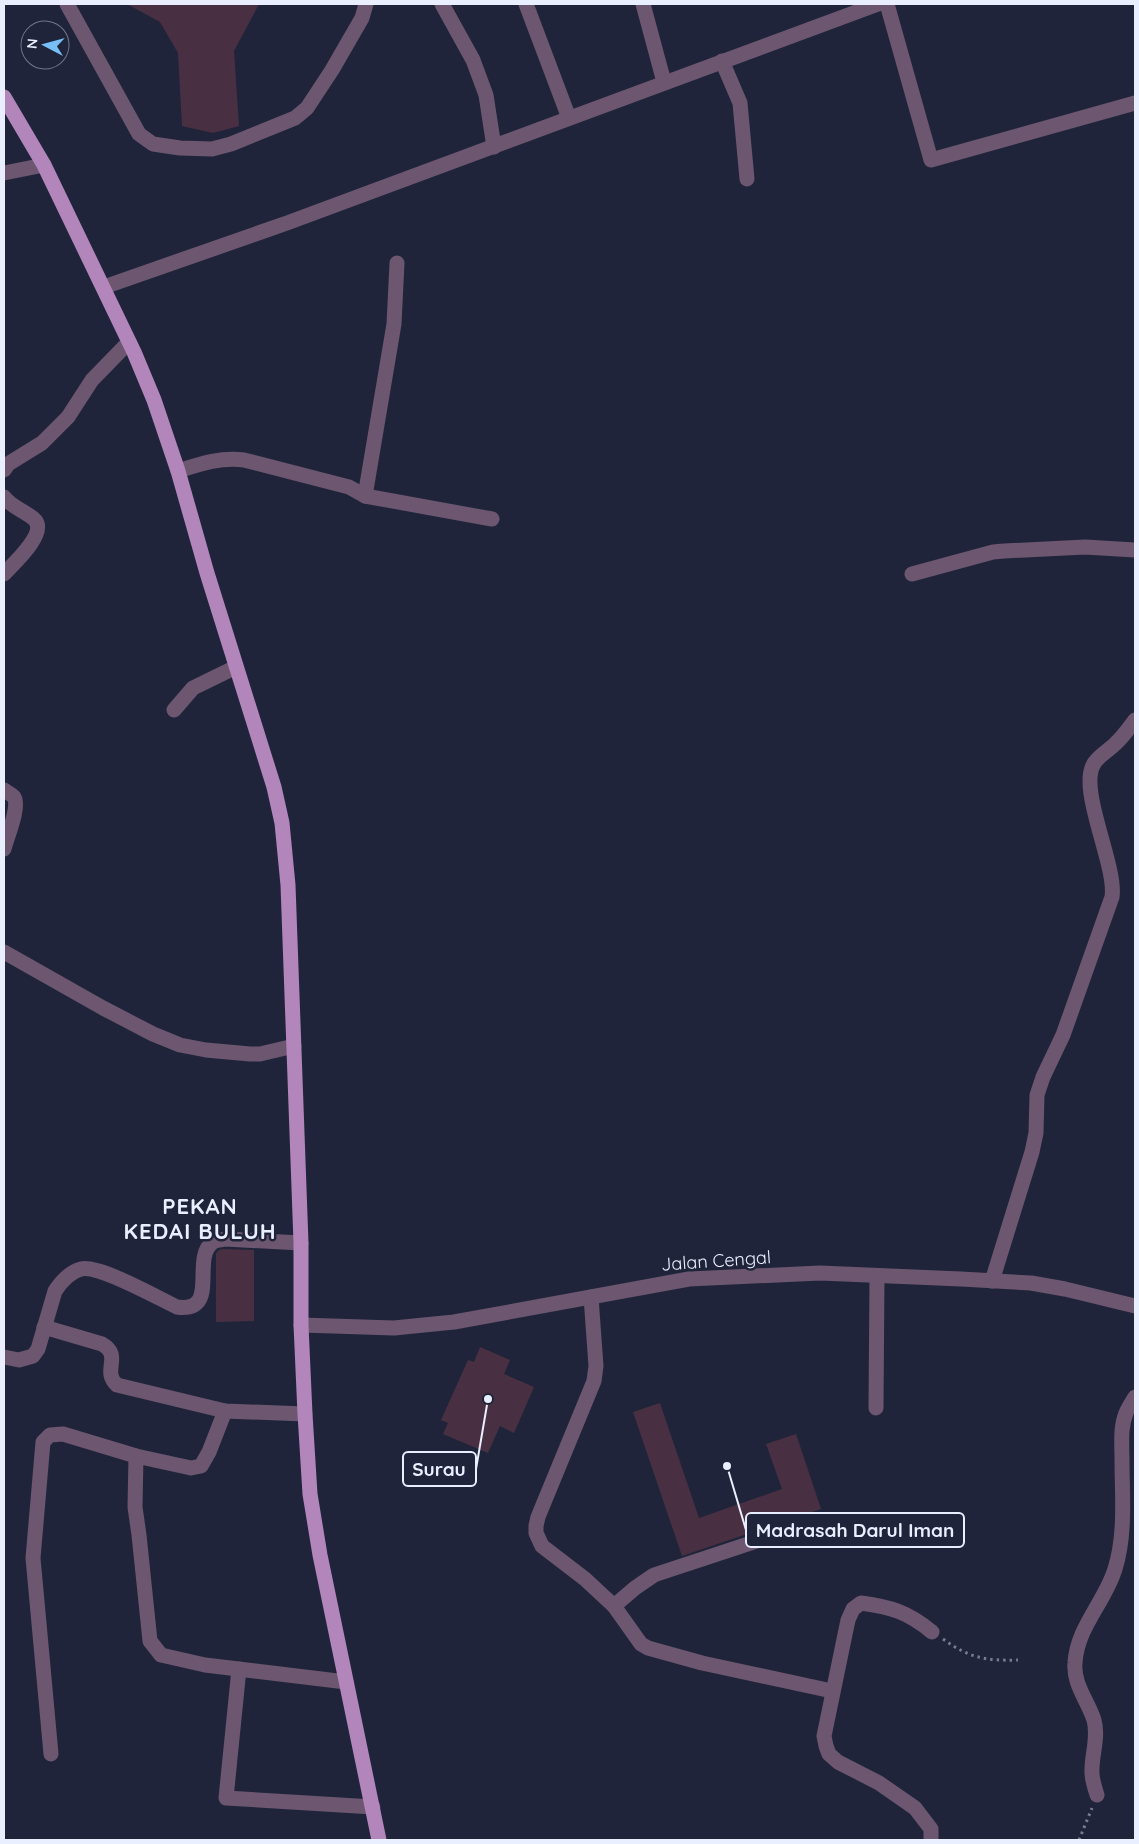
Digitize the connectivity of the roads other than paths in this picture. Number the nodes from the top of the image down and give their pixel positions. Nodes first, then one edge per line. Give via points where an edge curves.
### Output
1 (67, 4) edge
2 (366, 4) edge
3 (442, 4) edge
4 (526, 4) edge
5 (643, 4) edge
6 (878, 4) edge
7 (887, 4) edge
8 (722, 61) junction
9 (664, 82) junction
10 (4, 97) edge
11 (1135, 103) edge
12 (569, 118) junction
13 (494, 147) junction
14 (44, 165) junction
15 (4, 173) edge
16 (747, 179) dead end
17 (396, 264) dead end
18 (104, 287) junction
19 (129, 342) junction
20 (4, 470) edge
21 (178, 471) junction
22 (365, 496) junction
23 (4, 497) edge
24 (492, 518) dead end
25 (1135, 550) edge
26 (4, 574) edge
27 (912, 574) dead end
28 (236, 667) junction
29 (174, 710) dead end
30 (1135, 720) edge
31 (4, 790) edge
32 (4, 849) edge
33 (4, 952) edge
34 (294, 1046) junction
35 (301, 1243) junction
36 (877, 1276) junction
37 (992, 1281) junction
38 (591, 1297) junction
39 (1135, 1306) edge
40 (301, 1325) junction
41 (44, 1327) junction
42 (4, 1357) edge
43 (1135, 1397) edge
44 (876, 1408) dead end
45 (226, 1411) junction
46 (304, 1414) junction
47 (136, 1456) junction
48 (763, 1539) dead end
49 (614, 1606) junction
50 (932, 1632) road end
51 (239, 1669) junction
52 (346, 1682) junction
53 (832, 1691) junction
54 (51, 1754) dead end
55 (1097, 1796) road end
56 (373, 1807) junction
57 (379, 1840) edge
58 (931, 1840) edge

1 - 2 street via 139,134 153,144 212,149 295,118 307,108 362,18
3 - 13 street via 473,60 486,96
4 - 12 street
5 - 9 street
6 - 8 street
7 - 11 street via 931,160
8 - 9 street
8 - 16 street via 740,104
9 - 12 street
10 - 14 main road
12 - 13 street
13 - 18 street
14 - 15 street
14 - 18 main road
17 - 22 street via 394,324
18 - 19 main road
19 - 20 street via 92,380 68,417 42,444 8,464
19 - 21 main road via 154,400
21 - 22 street via 230,458 348,487
21 - 28 main road
22 - 24 street
23 - 26 street via 9,504 35,520 38,526 34,540
25 - 27 street via 1085,547 1004,551
28 - 29 street via 193,688
28 - 34 main road via 274,787 282,823 288,885
30 - 37 street via 1094,762 1091,771 1097,820 1113,882 1112,897 1063,1035 1037,1095 1032,1152
31 - 32 street via 15,799 16,808
33 - 34 street via 103,1008 180,1045 250,1054
34 - 35 main road
35 - 40 main road
35 - 41 street via 214,1241 206,1256 200,1298 195,1306 187,1308 107,1274 90,1268 81,1269 60,1283
36 - 37 street, Jalan Cengal
36 - 38 street, Jalan Cengal via 820,1273 689,1279
36 - 44 street
37 - 39 street, Jalan Cengal via 1031,1283
38 - 40 street, Jalan Cengal via 454,1322 394,1328
38 - 49 street via 596,1366 594,1381 538,1517 536,1533 542,1546
40 - 46 main road
41 - 42 street via 34,1356 18,1360
41 - 45 street via 109,1348 112,1353 110,1374 117,1385
43 - 55 street via 1122,1431 1122,1524 1115,1569 1078,1642 1074,1663 1075,1674 1095,1725 1092,1774
45 - 46 street
45 - 47 street via 201,1466 191,1468
46 - 52 main road via 310,1494
47 - 51 street via 135,1507 150,1641 161,1655
47 - 54 street via 62,1434 50,1435 43,1442 33,1558
48 - 49 street via 654,1575
49 - 53 street via 641,1644 648,1648
50 - 53 street via 908,1614 892,1608 856,1605 848,1620
51 - 52 street
51 - 56 street via 226,1798
52 - 56 main road
53 - 58 street via 824,1736 830,1754 838,1762 906,1800 923,1816 931,1829
56 - 57 main road

